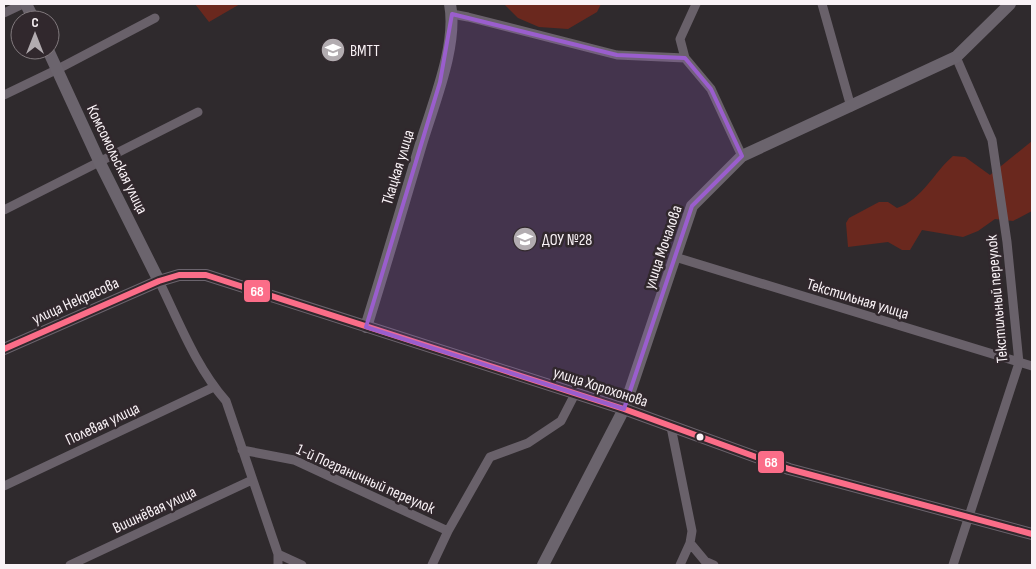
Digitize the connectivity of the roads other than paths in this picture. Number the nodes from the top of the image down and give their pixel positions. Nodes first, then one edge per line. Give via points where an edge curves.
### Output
1 (25, 4) edge
2 (696, 4) edge
3 (822, 4) edge
4 (1010, 4) edge
5 (451, 9) edge
6 (4, 13) edge
7 (155, 18) dead end
8 (956, 57) junction
9 (685, 58) junction
10 (53, 60) edge
11 (58, 69) junction
12 (4, 95) edge
13 (851, 107) junction
14 (198, 112) dead end
15 (742, 156) junction
16 (100, 163) junction
17 (4, 210) edge
18 (675, 257) junction
19 (159, 281) junction
20 (366, 327) junction
21 (4, 349) edge
22 (1020, 363) junction
23 (1032, 366) edge
24 (214, 387) junction
25 (574, 394) junction
26 (624, 409) junction
27 (671, 427) junction
28 (242, 450) junction
29 (252, 480) junction
30 (4, 486) edge
31 (969, 517) junction
32 (448, 531) junction
33 (1032, 534) edge
34 (690, 543) junction
35 (278, 554) junction
36 (70, 565) edge
37 (278, 565) edge
38 (302, 565) edge
39 (432, 565) edge
40 (543, 565) edge
41 (680, 565) edge
42 (714, 565) edge
43 (953, 565) edge

1 - 6 street
2 - 9 street via 680,39
3 - 13 street
4 - 8 street, улица Мочалова
5 - 9 street via 468,17 617,55
5 - 20 street, Ткацкая улица via 448,49 440,82
7 - 11 street
8 - 13 street, улица Мочалова
8 - 22 street, Текстильный переулок via 992,140
9 - 15 street via 711,89
10 - 11 street, Комсомольская улица
11 - 12 street
11 - 16 street, Комсомольская улица
13 - 15 street, улица Мочалова
14 - 16 street
15 - 18 street, улица Мочалова via 692,206
16 - 17 street
16 - 19 street, Комсомольская улица
18 - 22 street, Текстильная улица
18 - 26 street, улица Мочалова
19 - 20 street, улица Хорохонова via 206,274
19 - 21 street, улица Некрасова
19 - 24 street
20 - 25 street, улица Хорохонова
22 - 23 street, Текстильная улица
22 - 31 street, Текстильный переулок
24 - 28 street via 226,401
24 - 30 street, Полевая улица
25 - 26 street, улица Хорохонова
25 - 32 street via 561,421 528,443 490,457
26 - 27 street, улица Хорохонова
26 - 40 street, улица Мочалова
27 - 31 street, улица Хорохонова via 789,468
27 - 34 street via 692,531
28 - 29 street
28 - 32 street, 1-й Пограничный переулок via 294,460
29 - 35 street
29 - 36 street, Вишнёвая улица
31 - 33 street, улица Хорохонова
31 - 43 street, Текстильный переулок
32 - 39 street
34 - 41 street
34 - 42 street via 704,561
35 - 37 street
35 - 38 street

